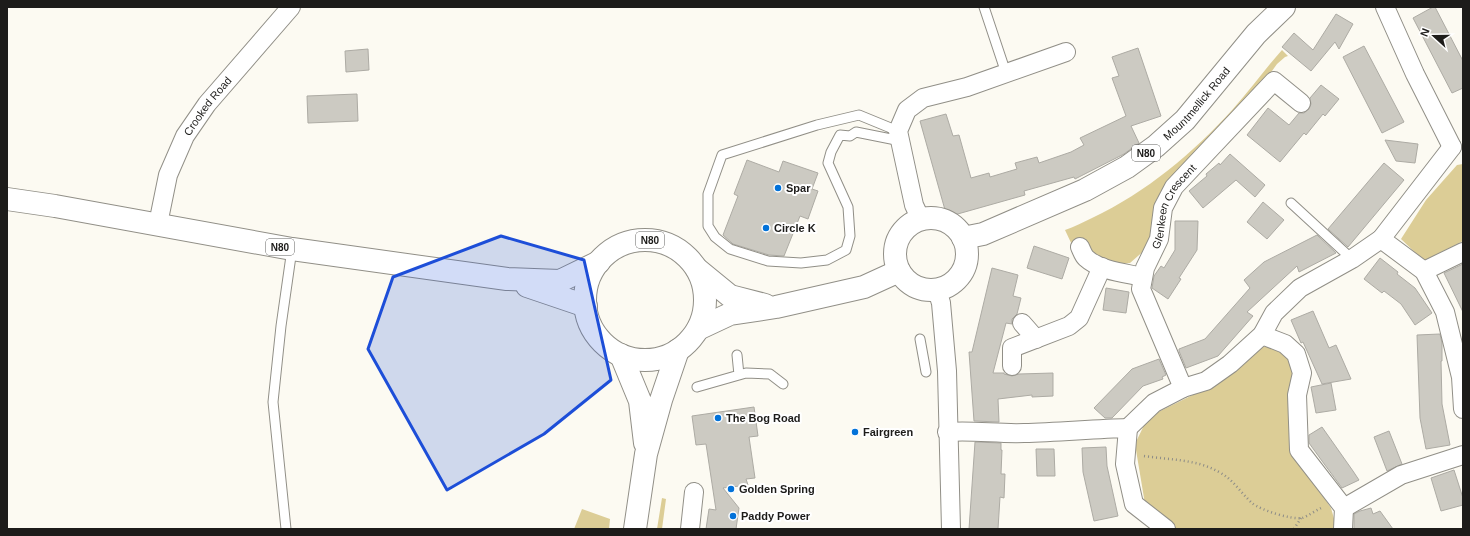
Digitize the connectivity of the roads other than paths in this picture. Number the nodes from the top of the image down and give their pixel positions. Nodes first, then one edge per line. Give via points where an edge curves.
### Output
1 (291, 7) edge
2 (984, 7) edge
3 (1284, 7) edge
4 (1385, 7) edge
5 (1066, 52) dead end
6 (1006, 73) junction
7 (1301, 103) dead end
8 (899, 136) junction
9 (1457, 147) edge
10 (7, 199) edge
11 (1291, 203) dead end
12 (921, 220) junction
13 (158, 224) junction
14 (963, 238) junction
15 (1381, 239) junction
16 (1080, 247) dead end
17 (292, 249) junction
18 (1463, 252) edge
19 (1352, 259) junction
20 (599, 262) junction
21 (1102, 267) junction
22 (697, 269) junction
23 (899, 271) junction
24 (1424, 271) junction
25 (1143, 277) junction
26 (507, 279) junction
27 (937, 290) junction
28 (586, 306) junction
29 (776, 308) junction
30 (1022, 323) dead end
31 (698, 329) junction
32 (1262, 335) junction
33 (920, 339) dead end
34 (1036, 339) junction
35 (678, 350) junction
36 (622, 355) junction
37 (737, 355) dead end
38 (1012, 366) dead end
39 (926, 372) dead end
40 (739, 375) junction
41 (1462, 377) edge
42 (783, 384) dead end
43 (697, 387) dead end
44 (1183, 388) junction
45 (1463, 408) edge
46 (1128, 428) junction
47 (947, 432) junction
48 (646, 454) junction
49 (1463, 455) edge
50 (694, 492) dead end
51 (1341, 504) junction
52 (286, 529) edge
53 (635, 529) edge
54 (690, 529) edge
55 (951, 529) edge
56 (1166, 529) edge
57 (1343, 529) edge

1 - 13 street, Crooked Road via 207,104 185,136 168,175
2 - 6 lane
3 - 14 main road, Mountmellick Road / N80 via 1256,34 1185,120 1127,167 1085,190 983,234
4 - 9 street via 1419,81
5 - 6 street
6 - 8 street via 967,87 923,98 906,110
7 - 25 street, Glenkeen Crescent via 1274,81 1174,187 1164,208 1159,239
8 - 8 lane via 859,115 817,124 722,155 708,194 708,226 715,237 730,249 757,258 801,263 827,260 846,250 850,236 848,207 828,163 840,135 850,136 856,132
8 - 12 street via 914,205
9 - 15 street
10 - 13 main road, N80
11 - 19 lane
12 - 14 main road via 933,218 945,221
12 - 23 main road via 911,224 898,240 895,261
13 - 17 main road, N80
14 - 27 main road via 966,249 963,271 956,280
15 - 19 street
15 - 24 street
16 - 21 street via 1085,257
17 - 26 main road, N80
17 - 52 lane via 273,402
18 - 24 street
19 - 32 street via 1300,288 1274,313
20 - 22 main road, N80 via 613,249 631,242 650,240 668,244 685,254
20 - 26 main road, N80 via 560,281
20 - 28 main road, N80 via 586,290
21 - 25 street
21 - 34 street via 1079,318 1069,326
22 - 29 main road, N80 via 730,296
22 - 31 main road, N80 via 704,289 705,309
23 - 27 main road via 905,280 915,287
23 - 29 main road, N80 via 864,287
24 - 41 street via 1445,312
25 - 44 street, Glenkeen Crescent via 1141,289
26 - 28 main road, N80
27 - 47 street via 941,304 947,371
28 - 36 main road, N80 via 589,321 597,335 608,347
29 - 31 main road, N80 via 730,314
30 - 34 street
31 - 35 main road, N80
32 - 44 street via 1230,364 1206,381
32 - 51 street via 1285,344 1296,354 1302,374 1297,395 1300,450
33 - 39 lane
34 - 38 street via 1012,348
35 - 36 main road, N80 via 654,359 641,360
35 - 48 main road
36 - 48 main road via 640,401
37 - 40 lane
40 - 42 lane via 770,374
40 - 43 lane
41 - 45 street
44 - 46 street via 1154,403
46 - 47 street via 1024,433
46 - 56 street via 1125,464 1134,504
47 - 55 street
48 - 53 main road
49 - 51 street via 1401,475
50 - 54 street
51 - 57 street

